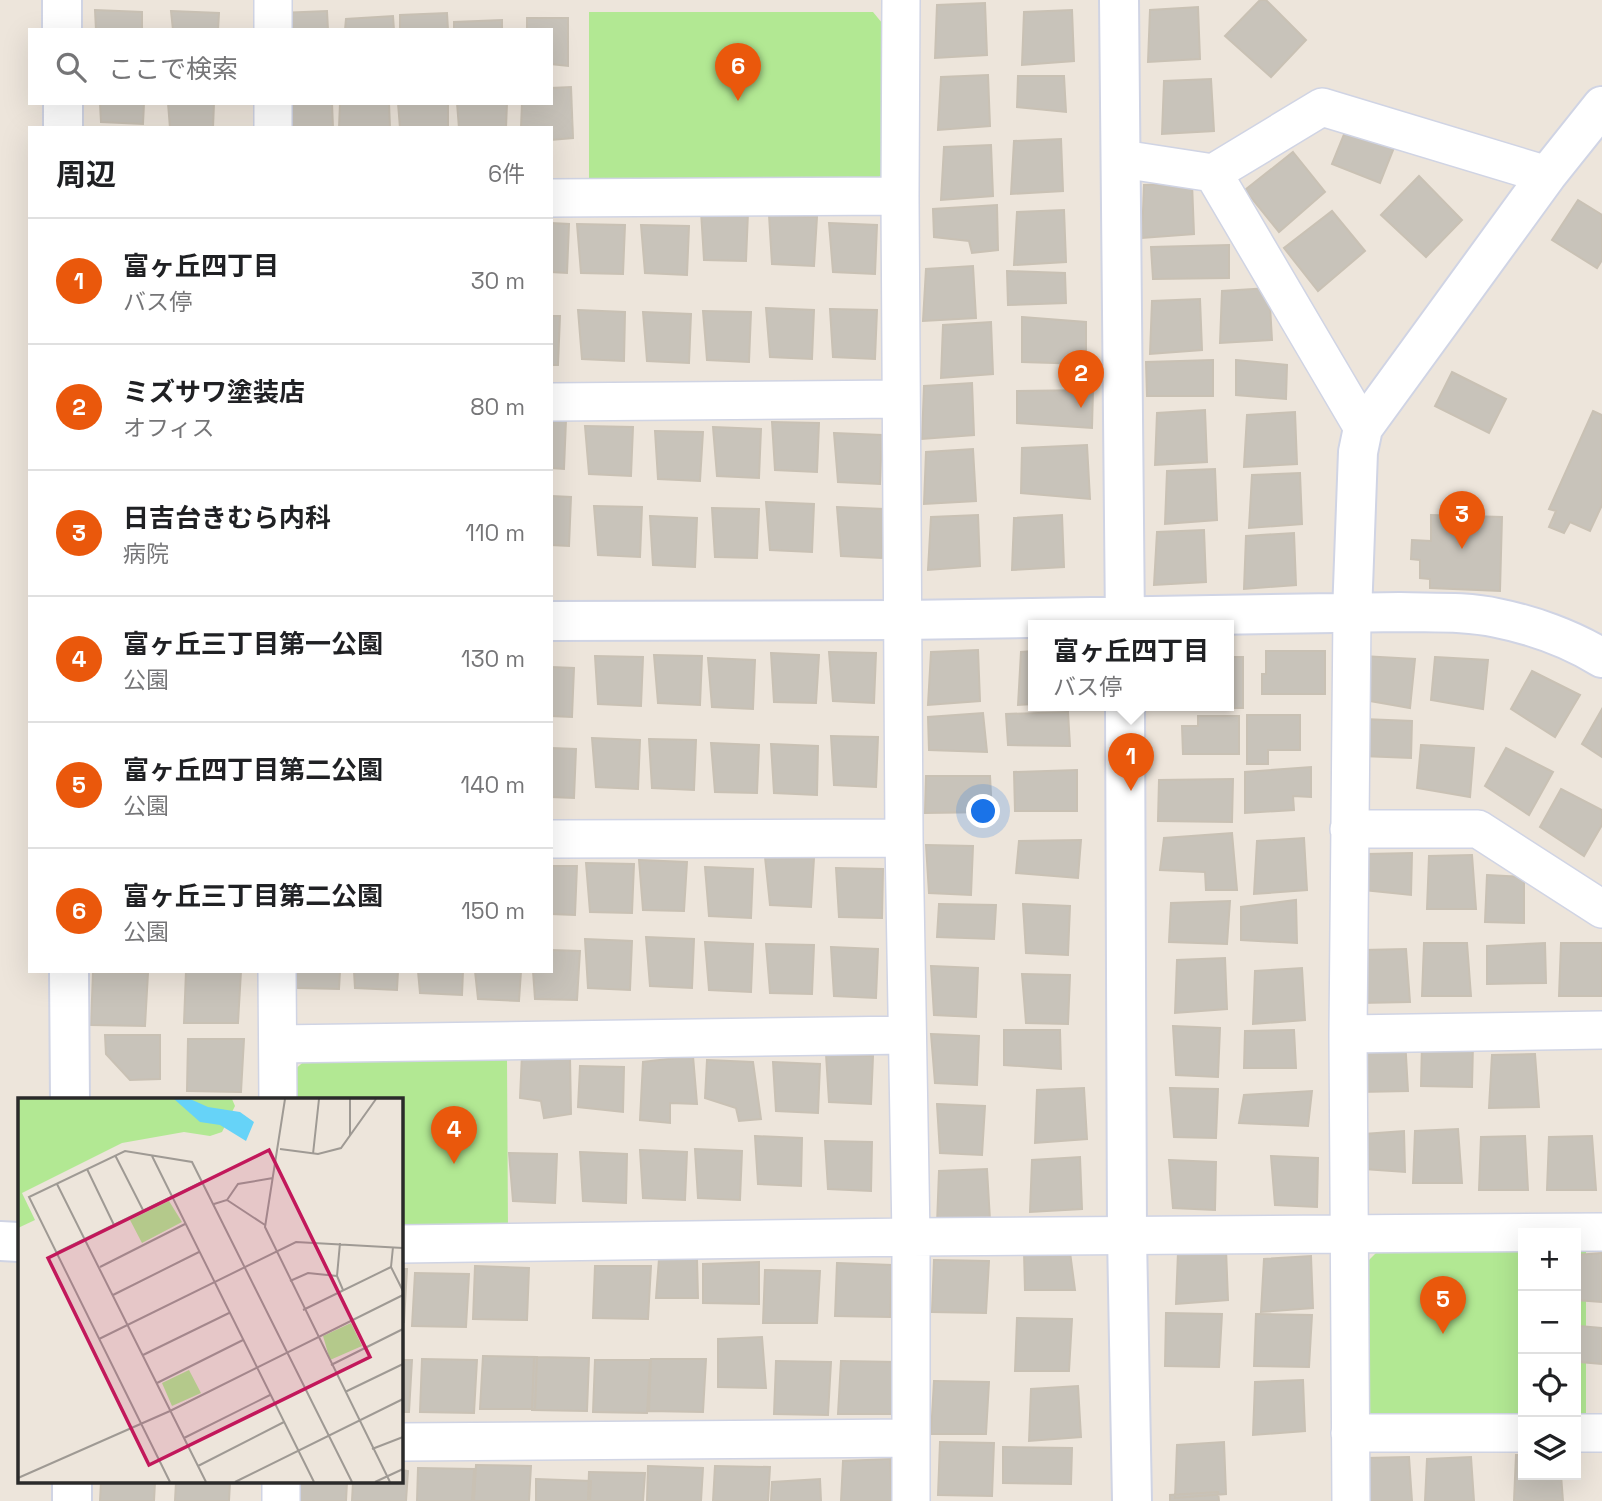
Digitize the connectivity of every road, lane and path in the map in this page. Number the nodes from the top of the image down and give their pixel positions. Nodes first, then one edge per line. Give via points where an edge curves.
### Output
1 (62, 0) edge
2 (273, 0) edge
3 (901, 0) edge
4 (1119, 0) edge
5 (62, 28) edge
6 (273, 28) edge
7 (63, 105) edge
8 (273, 105) edge
9 (1602, 106) edge
10 (63, 126) edge
11 (273, 126) edge
12 (1122, 159) junction
13 (1213, 173) junction
14 (1547, 175) junction
15 (900, 196) junction
16 (553, 198) edge
17 (901, 398) junction
18 (553, 402) edge
19 (1363, 428) junction
20 (1352, 614) junction
21 (903, 620) junction
22 (1125, 620) edge
23 (553, 621) edge
24 (1602, 658) edge
25 (1125, 711) edge
26 (1349, 829) junction
27 (904, 838) junction
28 (553, 839) edge
29 (1602, 909) edge
30 (69, 973) edge
31 (277, 973) edge
32 (1602, 1030) edge
33 (1348, 1034) junction
34 (907, 1035) junction
35 (278, 1044) junction
36 (70, 1098) edge
37 (278, 1098) edge
38 (1602, 1232) edge
39 (1350, 1233) junction
40 (1127, 1236) junction
41 (911, 1237) junction
42 (0, 1241) edge
43 (18, 1242) edge
44 (402, 1244) edge
45 (1350, 1433) junction
46 (1518, 1433) edge
47 (1581, 1433) edge
48 (1602, 1433) edge
49 (910, 1438) junction
50 (402, 1442) edge
51 (911, 1501) edge
52 (1132, 1501) edge
53 (1351, 1501) edge

1 - 5 street
2 - 6 street
3 - 15 street
4 - 12 street
7 - 10 street
8 - 11 street
9 - 14 street
12 - 13 street
12 - 22 street
13 - 14 street via 1322,107
13 - 19 street
14 - 19 street
15 - 16 street
15 - 17 street
17 - 18 street
17 - 21 street
19 - 20 street via 1358,452
20 - 22 street
20 - 24 street via 1496,617 1586,648
20 - 26 street
21 - 22 street
21 - 23 street
21 - 27 street
25 - 40 street
26 - 29 street via 1478,829
26 - 33 street
27 - 28 street
27 - 34 street
30 - 36 street
31 - 35 street
32 - 33 street
33 - 39 street
34 - 35 street
34 - 41 street
35 - 37 street
38 - 39 street
39 - 40 street
39 - 45 street
40 - 41 street
40 - 52 street
41 - 44 street
41 - 49 street
42 - 43 street
45 - 46 street
45 - 53 street
47 - 48 street
49 - 50 street
49 - 51 street

